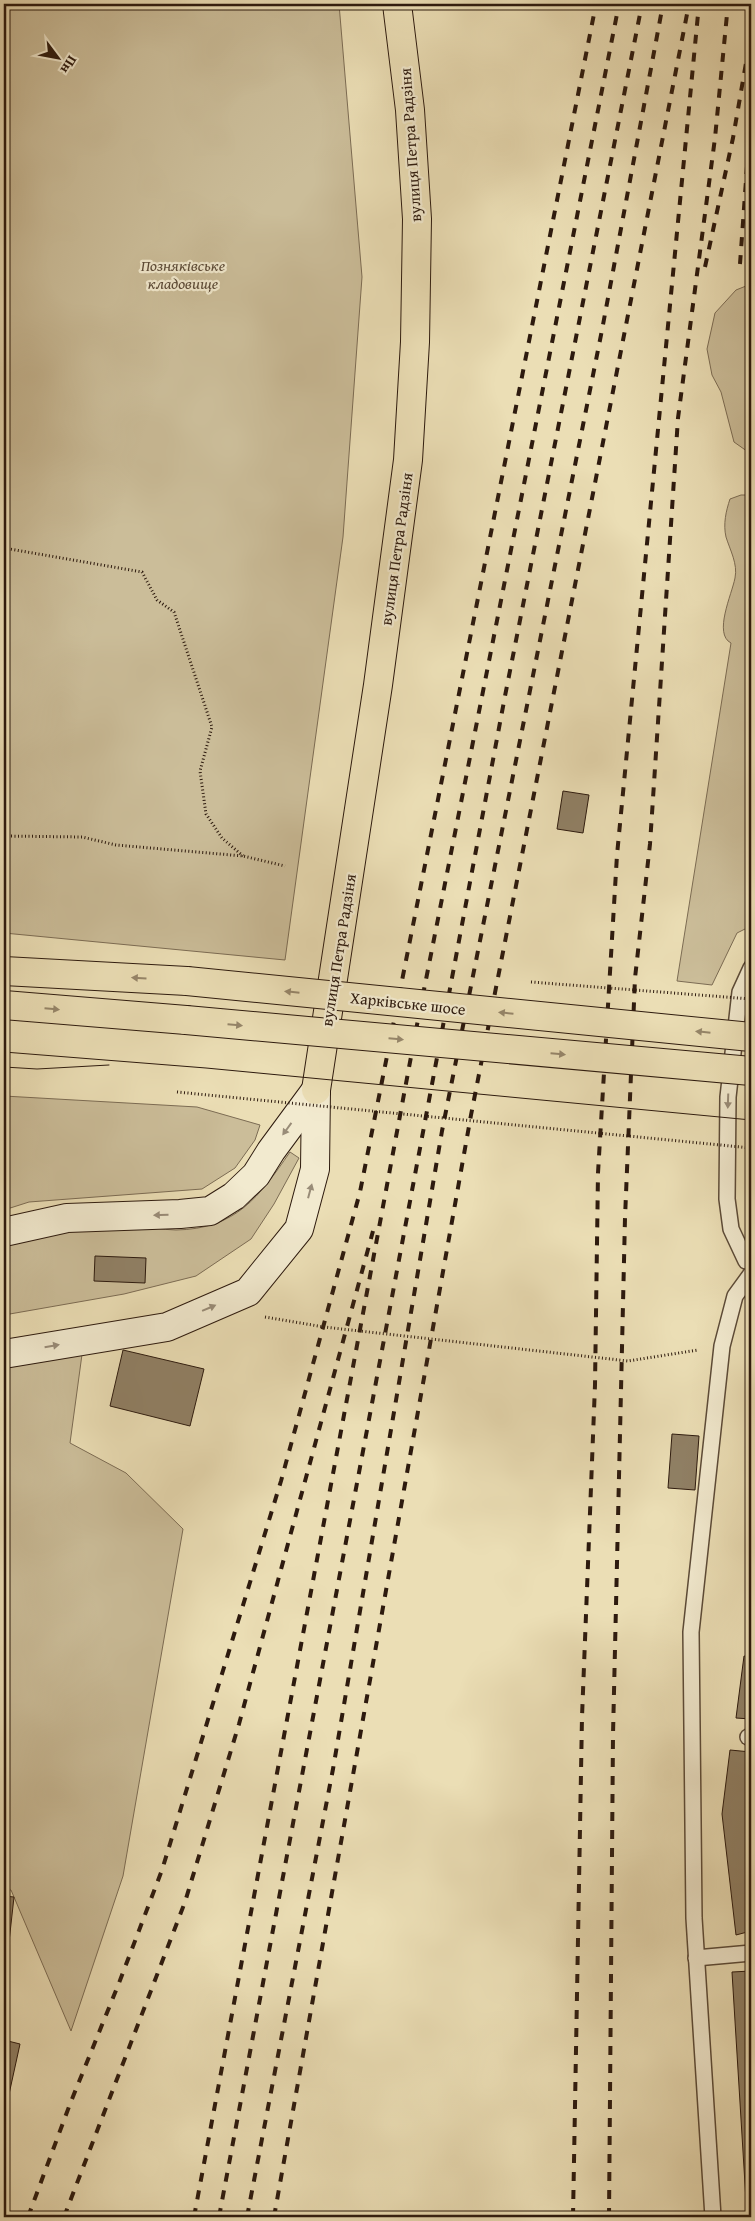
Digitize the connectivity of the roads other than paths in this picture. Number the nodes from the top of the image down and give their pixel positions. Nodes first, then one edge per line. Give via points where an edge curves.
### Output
1 (397, 4) edge
2 (751, 968) edge
3 (4, 971) edge
4 (4, 1005) edge
5 (751, 1037) edge
6 (751, 1071) edge
7 (316, 1090) junction
8 (4, 1232) edge
9 (751, 1239) edge
10 (750, 1268) edge
11 (4, 1354) edge
12 (751, 1953) edge
13 (696, 1958) junction
14 (713, 2217) edge

1 - 7 main road, вулиця Петра Радзіня via 410,110 417,219 415,342 408,460 375,704
2 -> 10 lane via 740,992 728,1107 727,1199 731,1229
5 -> 3 main road, Харківське шосе, bridge via 187,981
4 -> 6 main road, bridge
7 -> 8 main road, вулиця Петра Радзіня via 256,1175 234,1196 210,1211 67,1218
11 -> 7 main road, вулиця Петра Радзіня via 167,1326 248,1292 299,1229 315,1169
9 - 10 lane via 746,1247
10 - 13 lane via 735,1296 722,1346 691,1632
12 - 13 lane
13 - 14 lane

